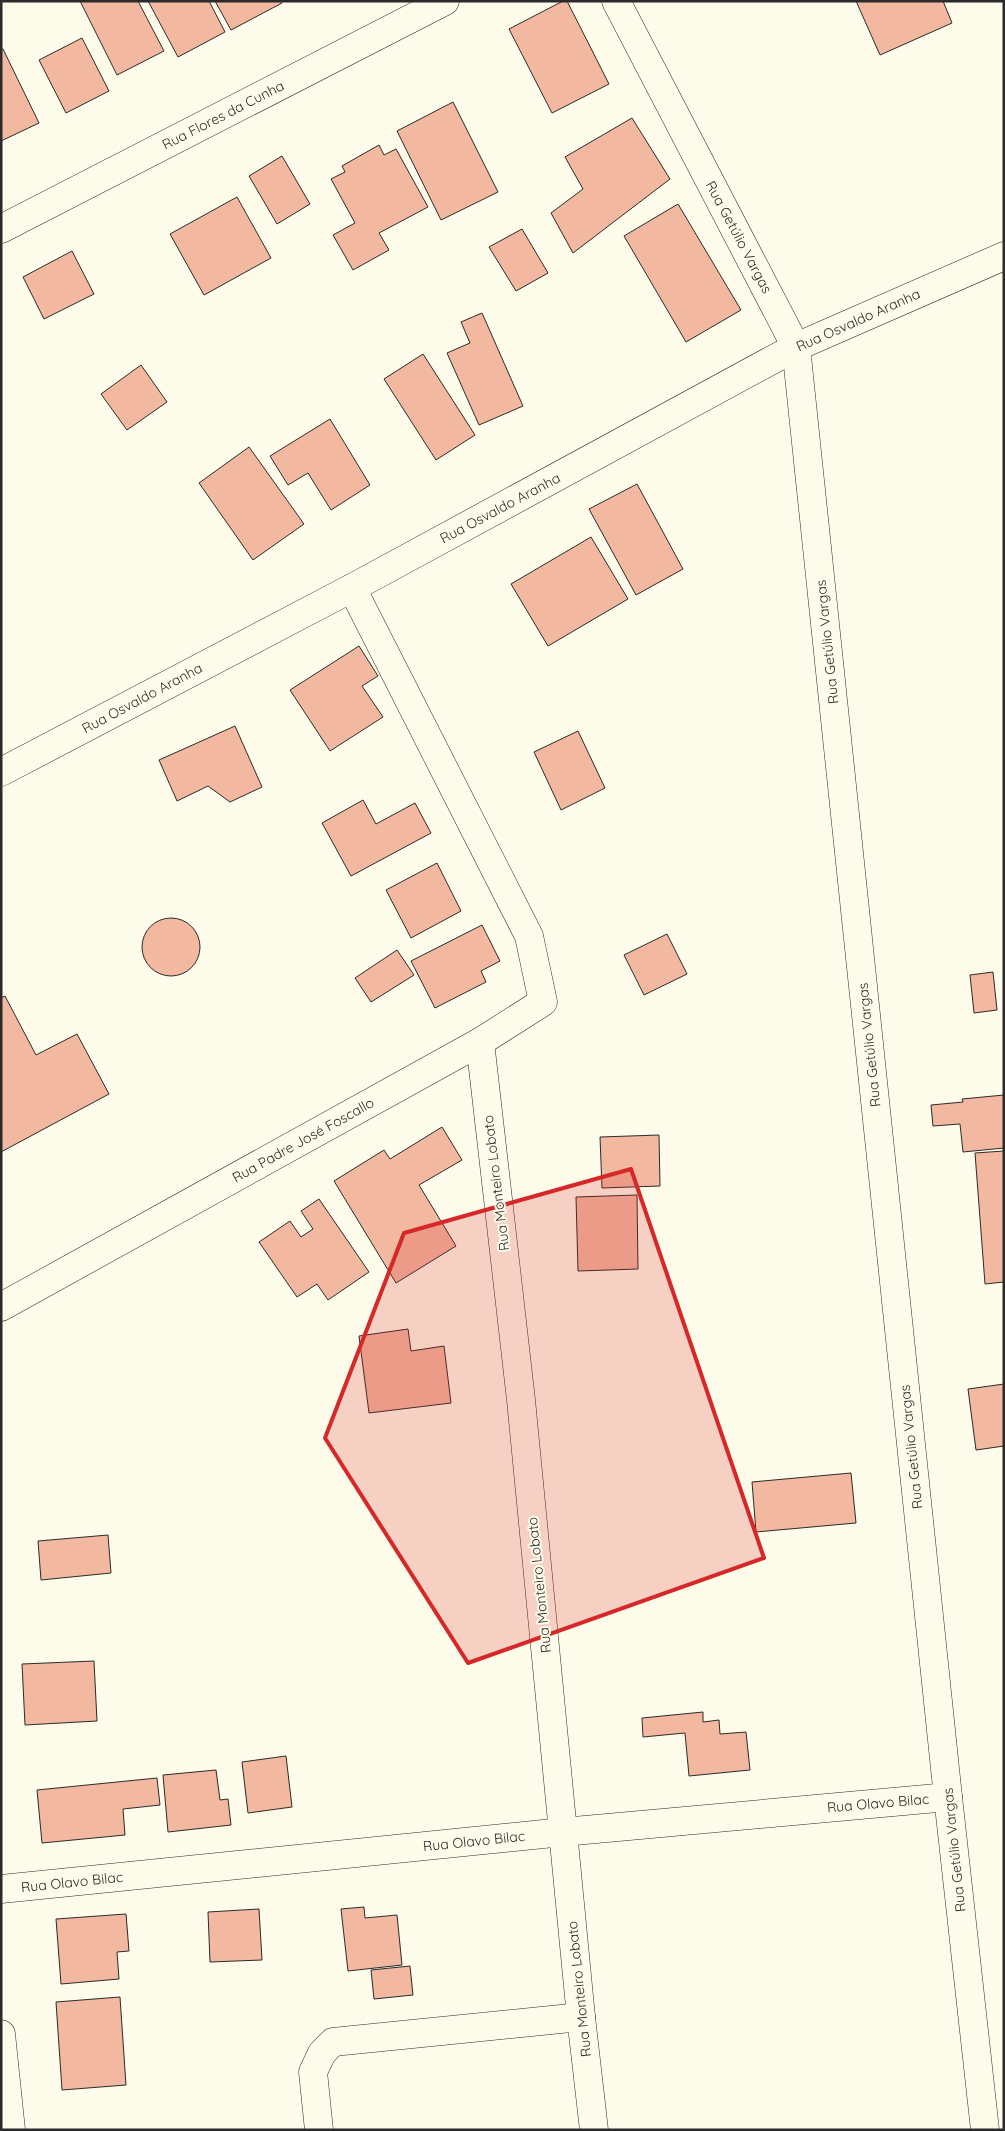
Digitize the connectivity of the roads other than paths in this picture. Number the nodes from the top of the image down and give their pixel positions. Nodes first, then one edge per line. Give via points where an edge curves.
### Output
1 (445, 1) edge
2 (616, 1) edge
3 (1, 229) edge
4 (1004, 256) edge
5 (796, 347) junction
6 (352, 588) junction
7 (1, 772) edge
8 (480, 1042) junction
9 (1, 1306) edge
10 (948, 1797) junction
11 (563, 1832) junction
12 (1, 1889) edge
13 (581, 2017) junction
14 (1, 2034) edge
15 (11, 2130) edge
16 (319, 2130) edge
17 (594, 2130) edge
18 (985, 2130) edge

1 - 3 street, Rua Flores da Cunha
2 - 5 street, Rua Getúlio Vargas
4 - 5 street, Rua Osvaldo Aranha
5 - 6 street, Rua Osvaldo Aranha
5 - 10 street, Rua Getúlio Vargas
6 - 7 street, Rua Osvaldo Aranha
6 - 8 street, Rua Padre José Foscallo via 529,936 543,1002
8 - 9 street, Rua Padre José Foscallo
8 - 11 street, Rua Monteiro Lobato via 522,1400
10 - 11 street, Rua Olavo Bilac
10 - 18 street, Rua Getúlio Vargas
11 - 12 street, Rua Olavo Bilac
11 - 13 street, Rua Monteiro Lobato
13 - 16 street via 333,2042 322,2053 313,2072
13 - 17 street, Rua Monteiro Lobato
14 - 15 street

